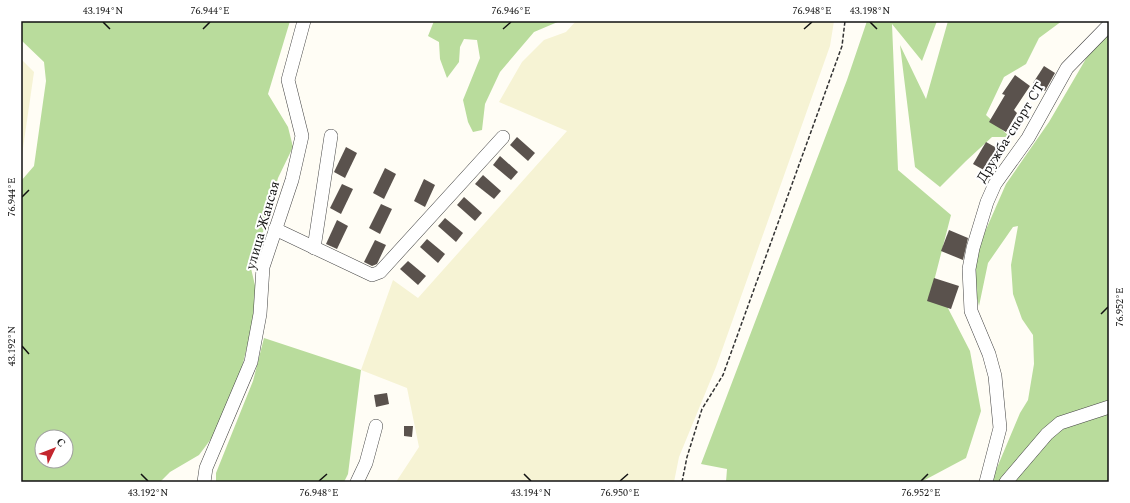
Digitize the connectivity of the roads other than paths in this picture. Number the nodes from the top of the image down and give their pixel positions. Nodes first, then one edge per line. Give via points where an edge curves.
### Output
1 (304, 21) edge
2 (1109, 25) edge
3 (331, 136) dead end
4 (503, 137) dead end
5 (275, 229) junction
6 (314, 248) junction
7 (1109, 408) edge
8 (376, 426) dead end
9 (204, 482) edge
10 (357, 482) edge
11 (986, 482) edge
12 (1006, 482) edge

1 - 5 street, улица Жансая via 288,80 302,136 292,180
2 - 11 street, Дружба-спорт СТ via 1067,68 1028,138 995,184 973,248 969,269 971,311 995,376 1000,428
3 - 6 street
4 - 6 street via 380,272 372,275
5 - 6 street
5 - 9 street, улица Жансая via 263,267 260,314 251,362 206,468
7 - 12 street via 1060,423 1047,434
8 - 10 street via 366,462

